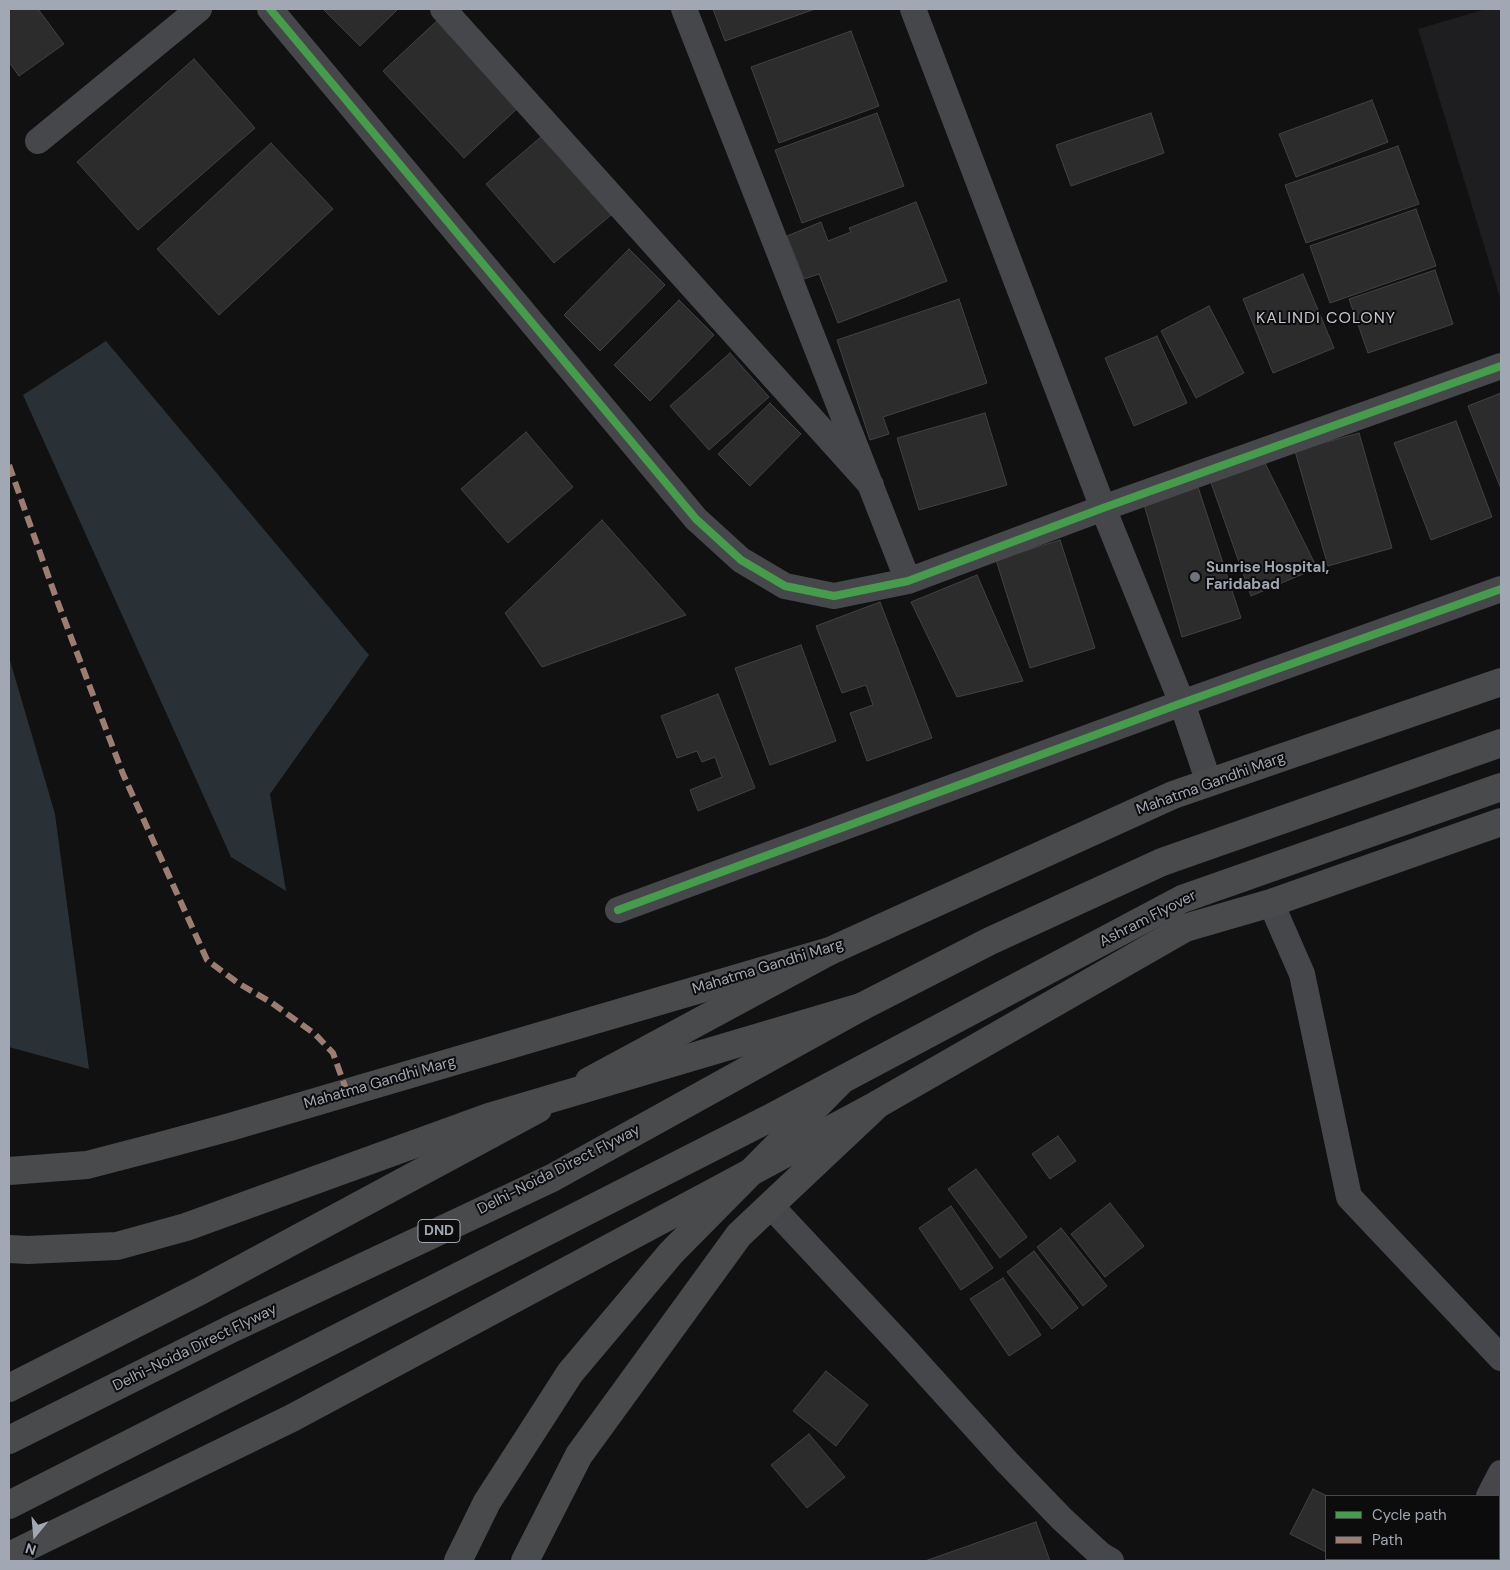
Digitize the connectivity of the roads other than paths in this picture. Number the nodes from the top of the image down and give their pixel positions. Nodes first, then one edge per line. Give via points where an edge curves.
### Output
1 (199, 9) edge
2 (270, 9) edge
3 (443, 9) edge
4 (684, 9) edge
5 (913, 9) edge
6 (38, 141) dead end
7 (1501, 366) edge
8 (871, 485) junction
9 (1103, 508) junction
10 (908, 581) junction
11 (1501, 589) edge
12 (1501, 682) edge
13 (1182, 703) junction
14 (1501, 743) edge
15 (1209, 783) junction
16 (1501, 787) edge
17 (1501, 822) edge
18 (1272, 902) junction
19 (618, 910) dead end
20 (830, 951) junction
21 (862, 1007) junction
22 (841, 1081) junction
23 (878, 1104) junction
24 (9, 1171) edge
25 (770, 1205) junction
26 (9, 1249) edge
27 (1501, 1358) edge
28 (9, 1388) edge
29 (9, 1440) edge
30 (1501, 1474) edge
31 (1490, 1495) edge
32 (9, 1505) edge
33 (9, 1556) edge
34 (458, 1561) edge
35 (525, 1561) edge
36 (1111, 1561) edge

1 - 6 street
2 - 10 street via 696,519 741,560 785,586 834,596
3 - 8 street
4 - 8 street
5 - 9 street
7 - 9 street
8 - 10 street
9 - 10 street
9 - 13 street
11 - 13 street
12 - 15 main road, Mahatma Gandhi Marg
13 - 15 street
13 - 19 street
14 - 21 main road via 1162,862 990,941
15 - 20 main road, Mahatma Gandhi Marg via 1164,799
16 - 22 main road, Ashram Flyover via 1182,899
17 - 18 main road
18 - 23 main road via 1185,928
18 - 27 street via 1302,974 1349,1196
20 - 24 main road, Mahatma Gandhi Marg via 160,1146 87,1165
20 - 28 main road via 200,1291
21 - 26 main road, bridge via 489,1117 186,1227 117,1246
21 - 29 main road, Delhi-Noida Direct Flyway / DND, bridge via 552,1178 233,1328
22 - 32 main road
22 - 34 main road, bridge via 671,1253 570,1373 487,1502
23 - 25 main road
23 - 33 main road via 292,1418
25 - 35 main road via 739,1235 579,1454
25 - 36 street via 1007,1462 1062,1519
30 - 31 street

